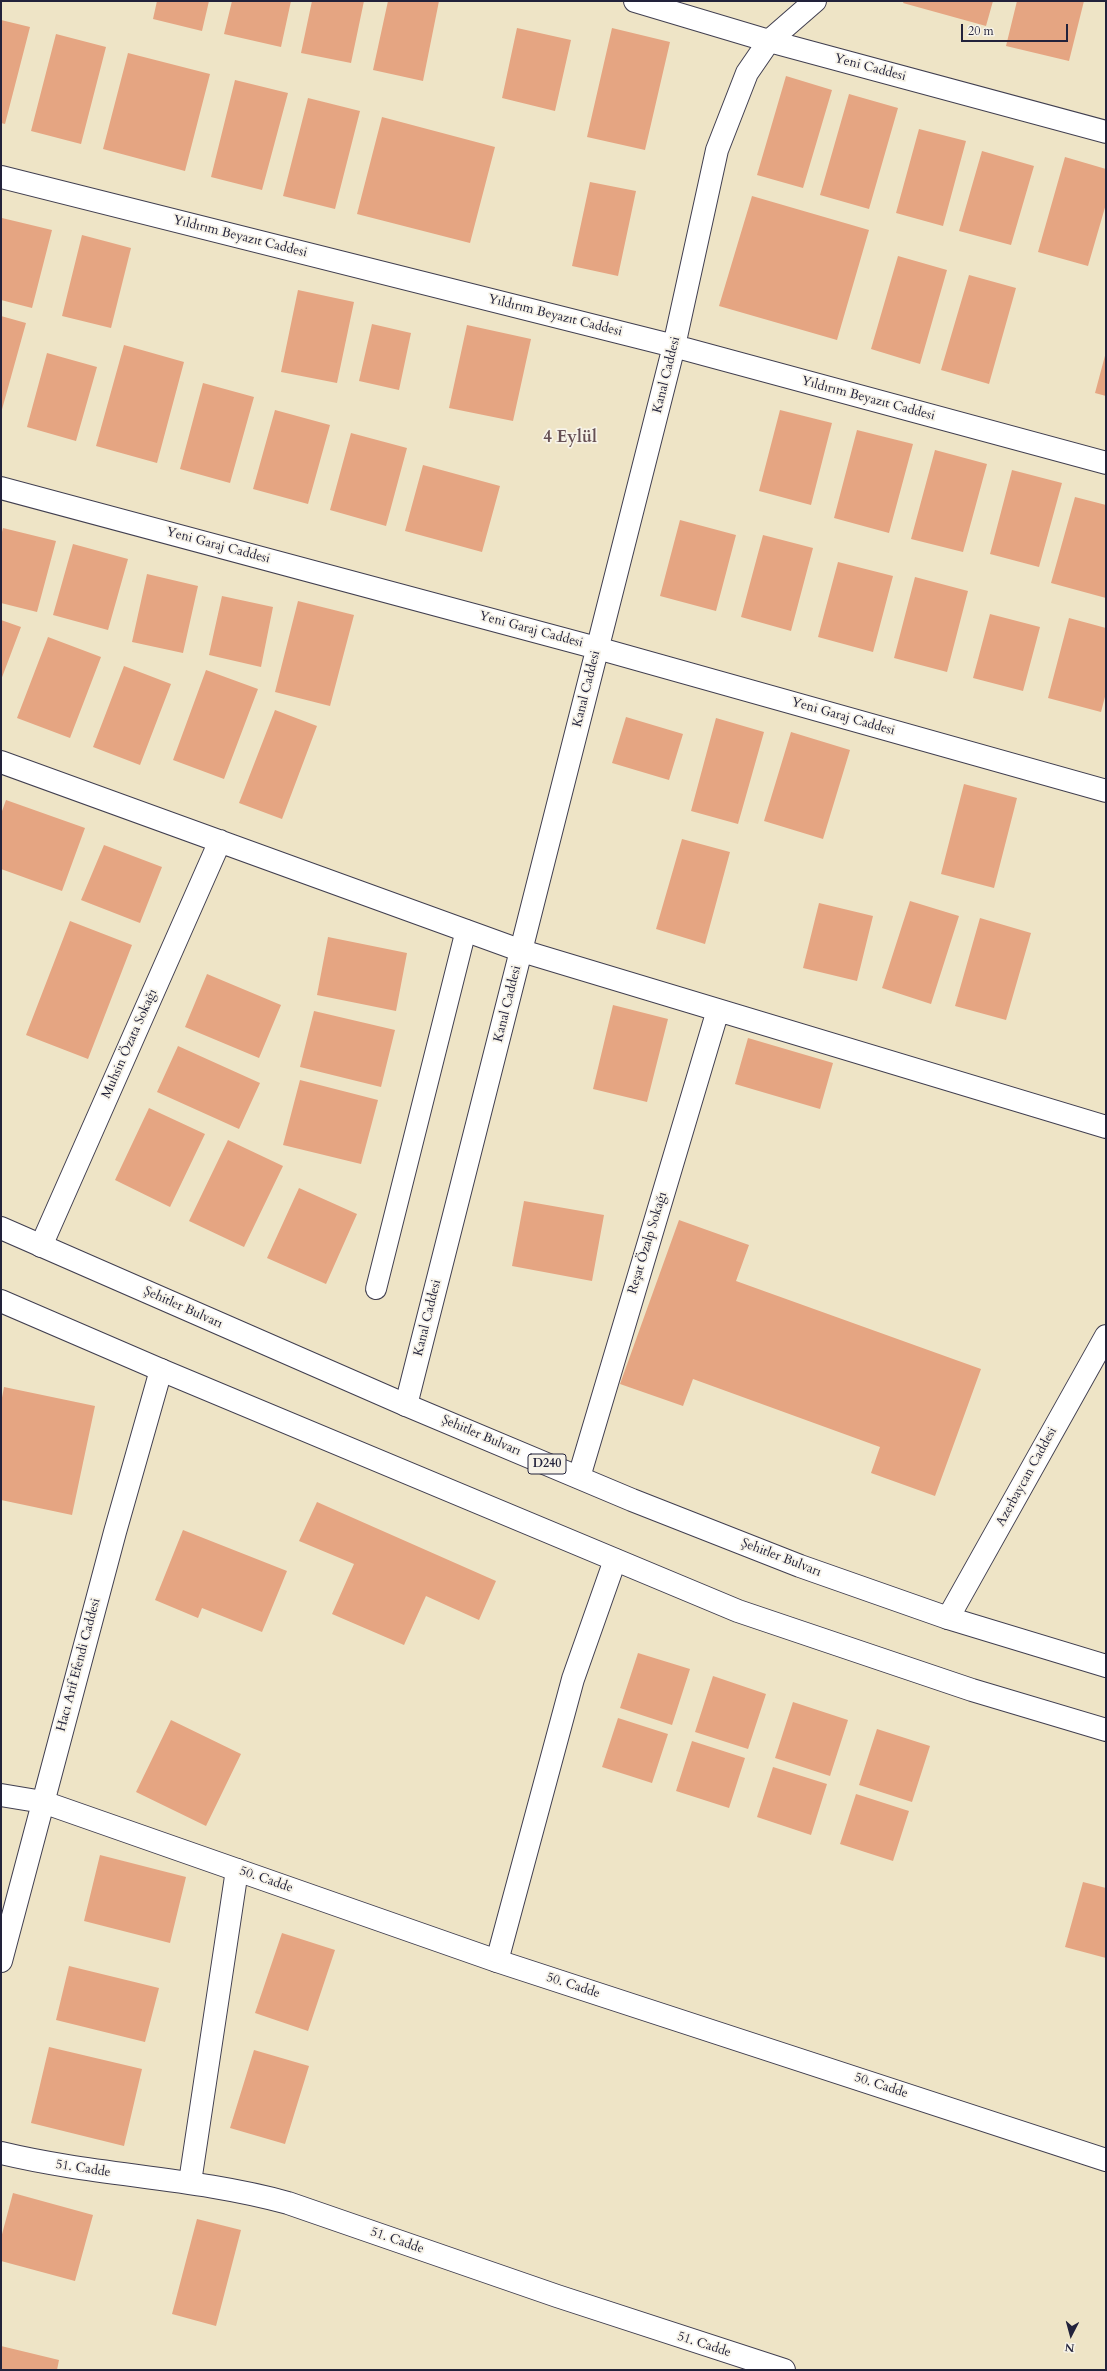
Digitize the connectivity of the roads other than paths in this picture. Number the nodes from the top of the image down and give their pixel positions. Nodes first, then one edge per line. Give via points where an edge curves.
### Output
1 (635, 1) edge
2 (815, 1) edge
3 (769, 41) junction
4 (1106, 132) edge
5 (1, 177) edge
6 (674, 346) junction
7 (1106, 463) edge
8 (1, 488) edge
9 (597, 648) junction
10 (1, 762) edge
11 (1106, 792) edge
12 (220, 841) junction
13 (466, 930) junction
14 (522, 950) junction
15 (718, 1010) junction
16 (1106, 1128) edge
17 (1, 1228) edge
18 (41, 1246) junction
19 (376, 1289) dead end
20 (1, 1301) edge
21 (1106, 1336) edge
22 (161, 1370) junction
23 (406, 1404) junction
24 (579, 1477) junction
25 (615, 1560) junction
26 (948, 1618) junction
27 (1106, 1666) edge
28 (1106, 1730) edge
29 (1, 1794) edge
30 (43, 1802) junction
31 (237, 1870) junction
32 (1, 1961) edge
33 (497, 1961) junction
34 (1, 2153) edge
35 (1106, 2160) edge
36 (190, 2182) junction
37 (784, 2370) edge

1 - 3 street, Yeni Caddesi
2 - 3 street, Kanal Caddesi
3 - 4 street, Yeni Caddesi
3 - 6 street, Kanal Caddesi via 747,73 717,150
5 - 6 street, Yıldırım Beyazıt Caddesi
6 - 7 street, Yıldırım Beyazıt Caddesi
6 - 9 street, Kanal Caddesi
8 - 9 street, Yeni Garaj Caddesi
9 - 11 street, Yeni Garaj Caddesi
9 - 14 street, Kanal Caddesi
10 - 12 street
12 - 13 street
12 - 18 street, Muhsin Özata Sokağı
13 - 14 street
13 - 19 lane
14 - 15 street
14 - 23 street, Kanal Caddesi
15 - 16 street
15 - 24 street, Reşat Özalp Sokağı
17 - 18 street, Şehitler Bulvarı / D240
18 - 23 street, Şehitler Bulvarı / D240
20 - 22 street
21 - 26 street, Azerbaycan Caddesi
22 - 25 street
22 - 30 street, Hacı Arif Efendi Caddesi
23 - 24 street, Şehitler Bulvarı / D240
24 - 26 street, Şehitler Bulvarı / D240 via 800,1566
25 - 28 street via 738,1611 972,1690
25 - 33 street via 573,1679
26 - 27 street, Şehitler Bulvarı / D240
29 - 30 street, 50. Cadde
30 - 31 street, 50. Cadde
30 - 32 street, Hacı Arif Efendi Caddesi
31 - 33 street, 50. Cadde
31 - 36 street
33 - 35 street, 50. Cadde
34 - 36 street, 51. Cadde via 82,2170
36 - 37 street, 51. Cadde via 246,2191 288,2203 557,2296

